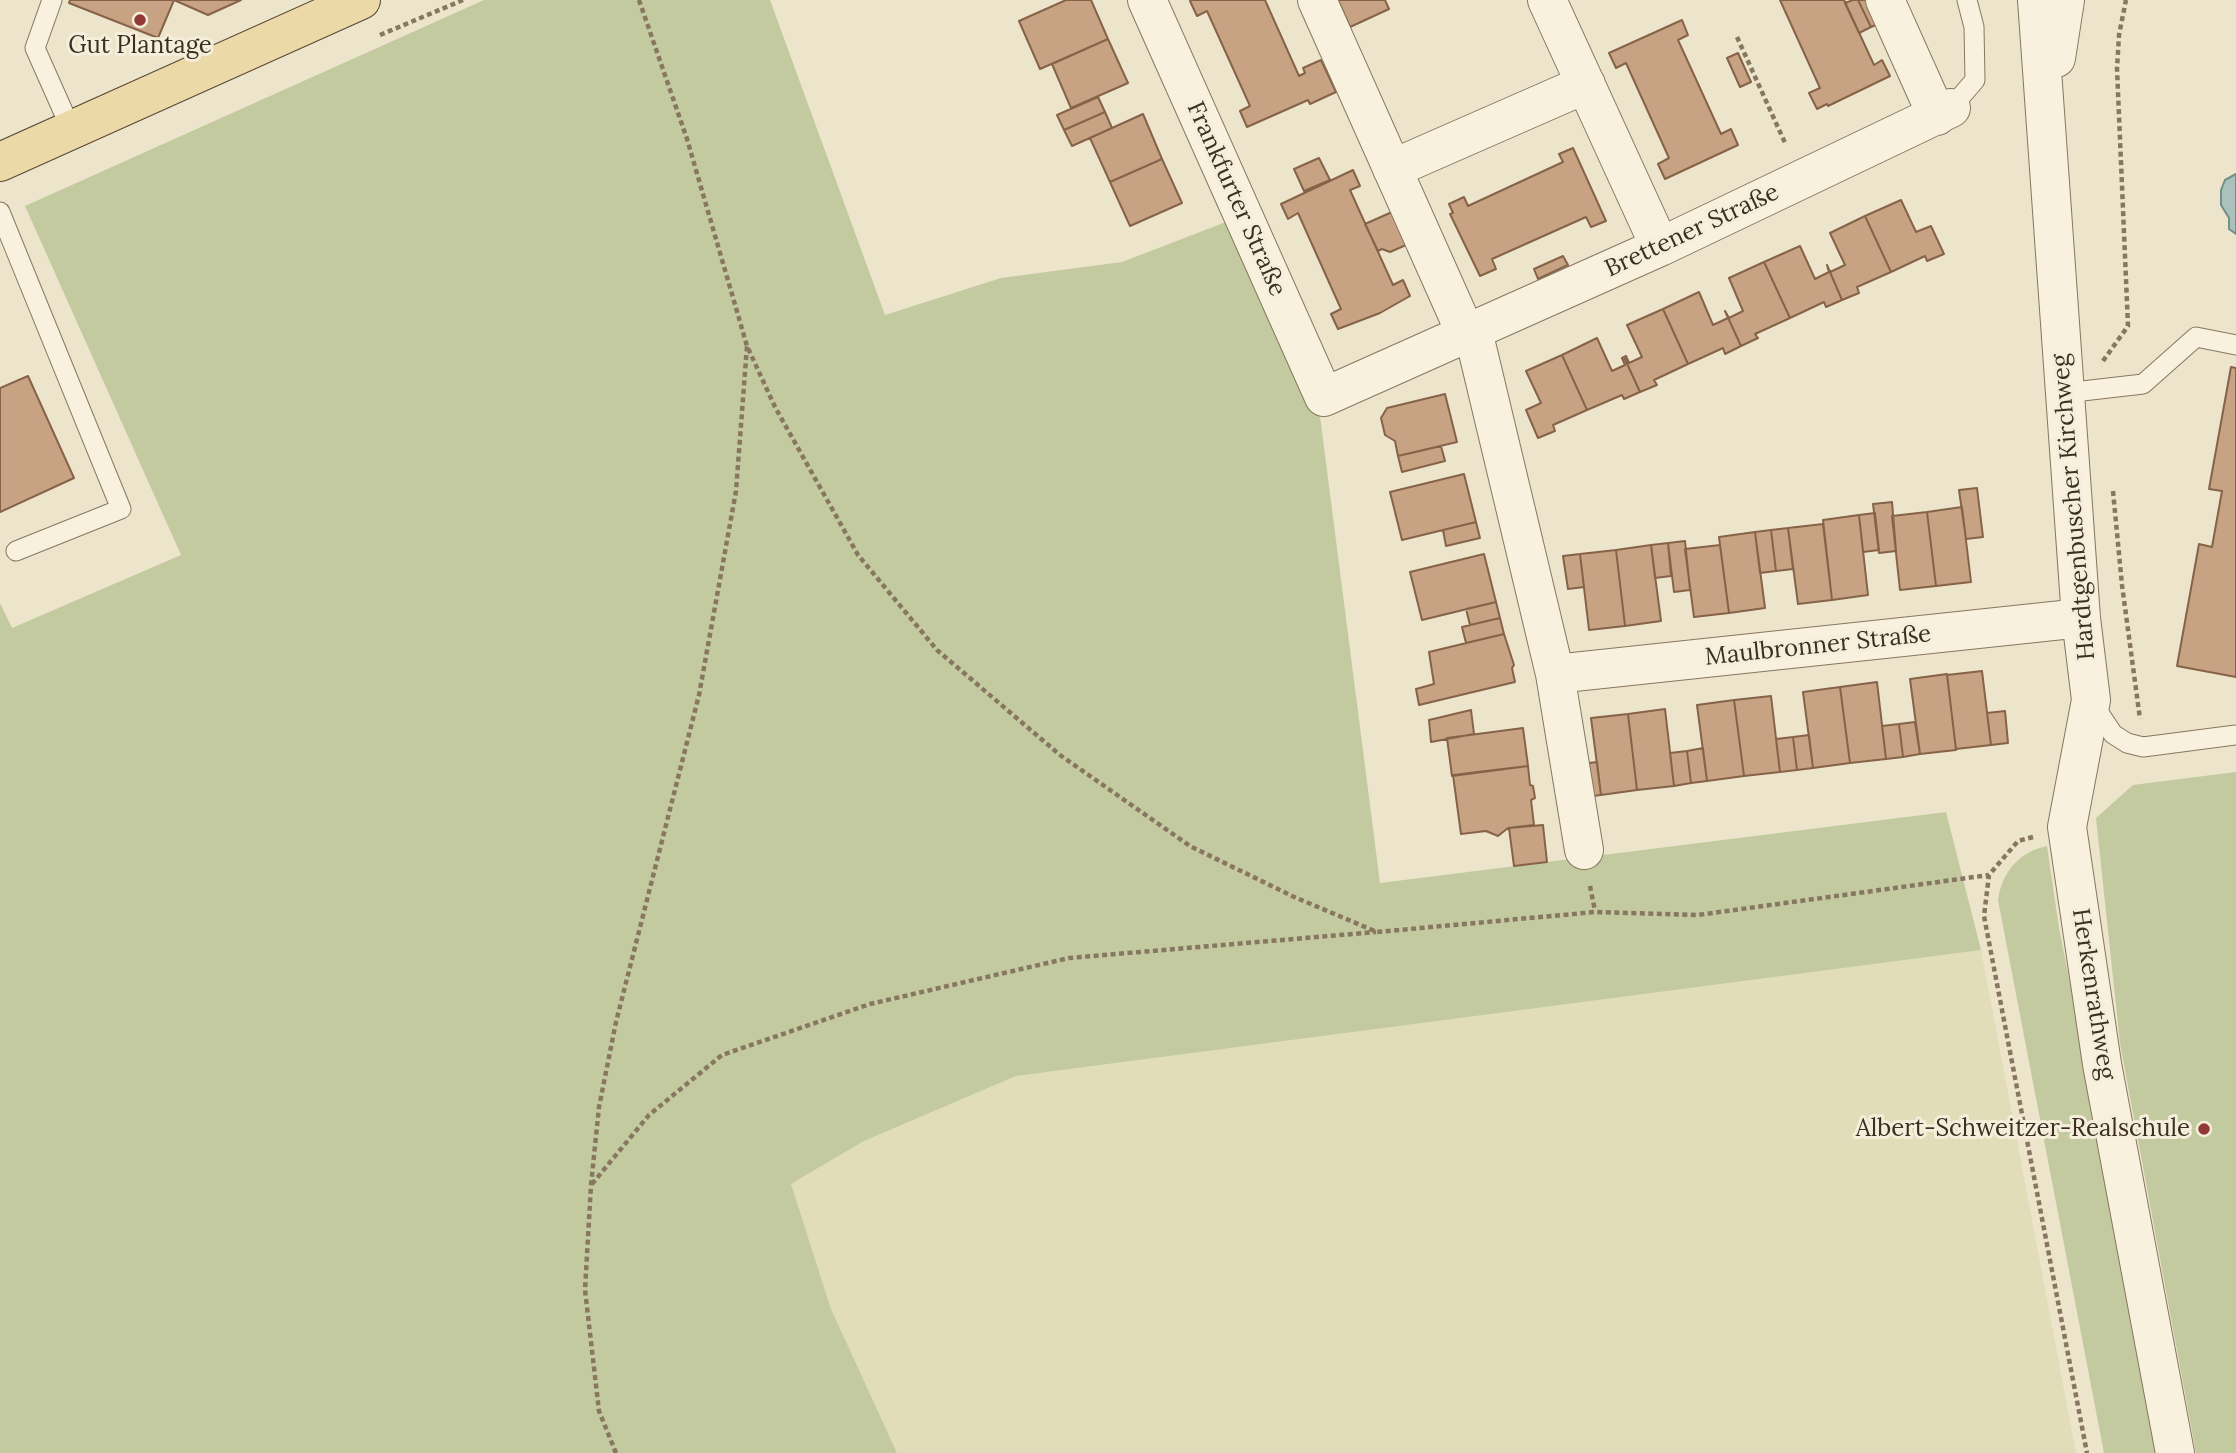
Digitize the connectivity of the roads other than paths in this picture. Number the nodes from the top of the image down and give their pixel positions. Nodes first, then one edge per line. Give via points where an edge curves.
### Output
1 (52, 0) edge
2 (361, 0) edge
3 (1147, 0) edge
4 (1317, 0) edge
5 (1547, 0) edge
6 (1885, 0) edge
7 (1967, 0) edge
8 (2037, 0) edge
9 (2065, 0) edge
10 (1586, 84) junction
11 (1944, 112) junction
12 (71, 129) junction
13 (2046, 148) junction
14 (0, 162) edge
15 (1392, 169) junction
16 (0, 212) edge
17 (1660, 247) junction
18 (1470, 332) junction
19 (2236, 345) edge
20 (2065, 393) junction
21 (1324, 397) joint
22 (16, 551) dead end
23 (2081, 618) junction
24 (1555, 674) junction
25 (2091, 700) junction
26 (2236, 735) edge
27 (1584, 850) dead end
28 (2175, 1453) edge

1 - 12 lane via 35,48
2 - 12 main road
3 - 21 street, Frankfurter Straße
4 - 15 street
5 - 10 street
6 - 11 street
7 - 11 lane, Brettener Straße via 1975,80
8 - 13 street, Hardtgenbuscher Kirchweg
9 - 13 street, Hardtgenbuscher Kirchweg
10 - 15 street
10 - 17 street
11 - 17 street, Brettener Straße
12 - 14 main road
13 - 20 street, Hardtgenbuscher Kirchweg
15 - 18 street
16 - 22 lane via 121,509
17 - 18 street, Brettener Straße
18 - 21 street, Brettener Straße
18 - 24 street
19 - 20 lane via 2196,337 2143,384
20 - 23 street, Hardtgenbuscher Kirchweg
23 - 24 street, Maulbronner Straße
23 - 25 street, Hardtgenbuscher Kirchweg
24 - 27 street
25 - 26 lane, Hardtgenbuscher Kirchweg via 2113,734 2143,747
25 - 28 street, Herkenrathweg via 2067,827 2102,1064

